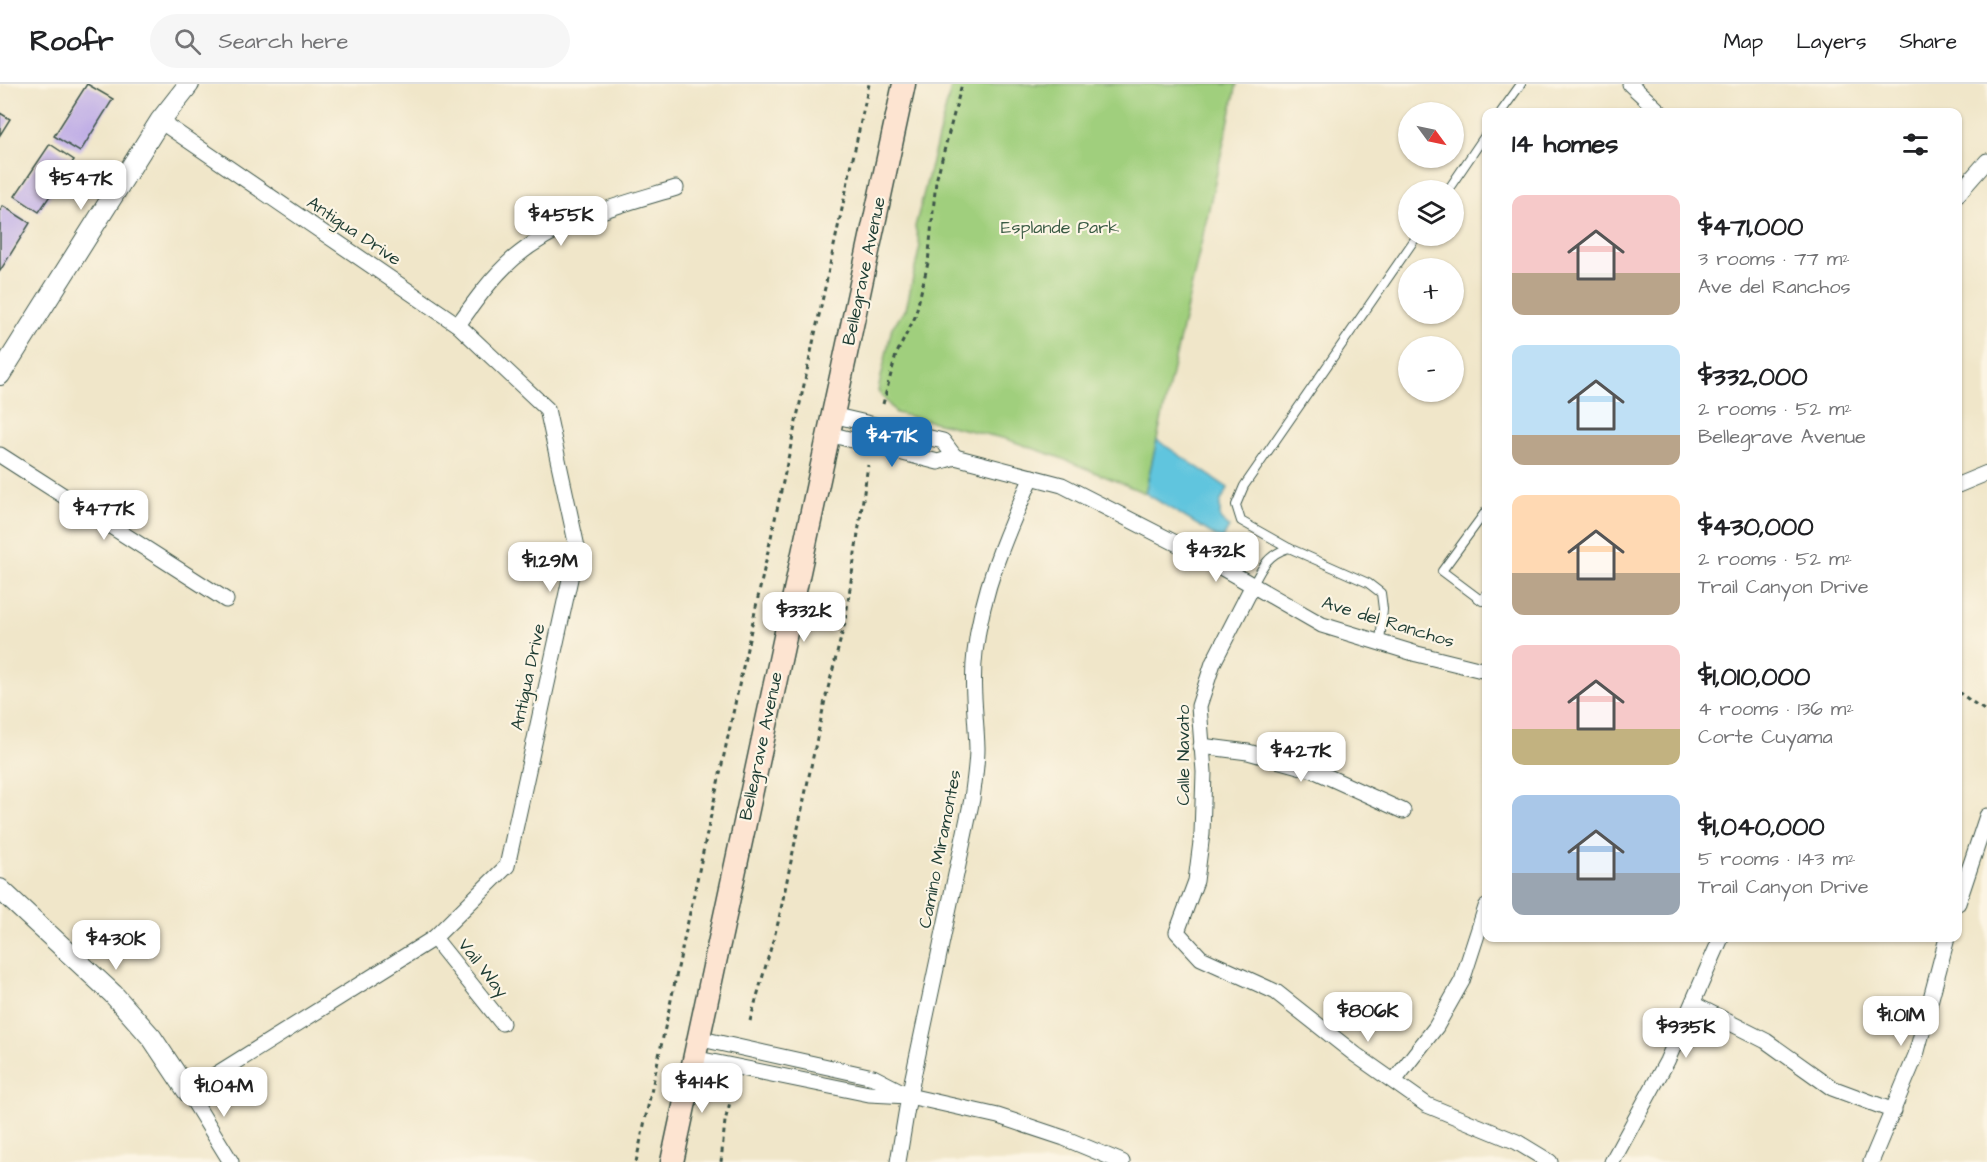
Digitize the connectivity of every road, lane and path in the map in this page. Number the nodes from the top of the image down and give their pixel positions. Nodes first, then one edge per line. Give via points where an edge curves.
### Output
1 (189, 84) edge
2 (869, 84) edge
3 (904, 84) edge
4 (962, 84) edge
5 (1521, 84) edge
6 (1630, 84) edge
7 (1504, 108) edge
8 (1656, 108) edge
9 (160, 122) junction
10 (1482, 140) edge
11 (1987, 160) edge
12 (1455, 180) edge
13 (676, 188) dead end
14 (1962, 189) edge
15 (1410, 246) edge
16 (458, 325) junction
17 (0, 375) edge
18 (883, 404) dead end
19 (831, 425) junction
20 (0, 455) edge
21 (955, 457) junction
22 (868, 465) dead end
23 (1987, 473) edge
24 (1032, 477) junction
25 (1962, 483) edge
26 (1482, 516) edge
27 (1289, 548) junction
28 (1253, 585) junction
29 (226, 600) dead end
30 (1482, 601) edge
31 (1380, 643) junction
32 (1482, 669) edge
33 (1962, 695) edge
34 (1987, 712) edge
35 (1201, 746) junction
36 (1404, 812) dead end
37 (1987, 816) edge
38 (0, 889) edge
39 (1962, 891) edge
40 (1482, 919) edge
41 (434, 938) junction
42 (1719, 942) edge
43 (1946, 942) edge
44 (1693, 1004) junction
45 (750, 1021) dead end
46 (502, 1023) dead end
47 (695, 1048) junction
48 (1394, 1081) junction
49 (735, 1084) dead end
50 (188, 1092) junction
51 (909, 1096) junction
52 (1894, 1111) junction
53 (231, 1162) edge
54 (636, 1162) edge
55 (672, 1162) edge
56 (721, 1162) edge
57 (898, 1162) edge
58 (1122, 1162) edge
59 (1550, 1162) edge
60 (1612, 1162) edge
61 (1871, 1162) edge

1 - 9 street
2 - 54 path
3 - 19 main road, Bellegrave Avenue
4 - 18 path via 936,181 926,273 915,317 896,355
5 - 7 lane
6 - 8 street
9 - 16 street, Antigua Drive
9 - 17 street
10 - 12 lane
11 - 14 street
13 - 16 street via 581,218 549,235 497,274
15 - 27 lane via 1244,486 1236,505 1241,521
16 - 41 street, Antigua Drive via 547,409 577,547 507,867
19 - 21 street, Ave del Ranchos via 938,462
19 - 21 street, Ave del Ranchos via 943,441
19 - 47 main road, Bellegrave Avenue
20 - 29 street
21 - 24 street, Ave del Ranchos
22 - 45 path via 845,622 778,923
23 - 25 street
24 - 28 street, Ave del Ranchos via 1062,485
24 - 51 street, Camino Miramontes via 998,552 983,609 975,651 972,708 977,750 972,799
26 - 30 lane via 1442,571
27 - 28 lane via 1266,561
27 - 31 lane via 1368,583 1381,593
28 - 31 street, Ave del Ranchos via 1322,625
28 - 35 street, Calle Navato via 1213,663 1202,695
31 - 32 street, Ave del Ranchos
33 - 34 path
35 - 36 street via 1248,752 1313,770
35 - 48 street, Calle Navato via 1202,834 1196,881 1177,932 1201,958 1276,992
37 - 39 street
38 - 50 street via 113,994 152,1038
40 - 48 street via 1462,981 1436,1027
41 - 46 street, Vail Way
41 - 50 street, Antigua Drive
42 - 44 street
43 - 52 street via 1916,1056
44 - 52 street via 1766,1041 1832,1088
44 - 60 street
47 - 51 street via 869,1094
47 - 55 main road, Bellegrave Avenue
48 - 59 street via 1427,1105 1517,1142
49 - 56 path via 725,1121
50 - 53 street
51 - 57 street, Camino Miramontes
51 - 58 street via 998,1116
52 - 61 street

